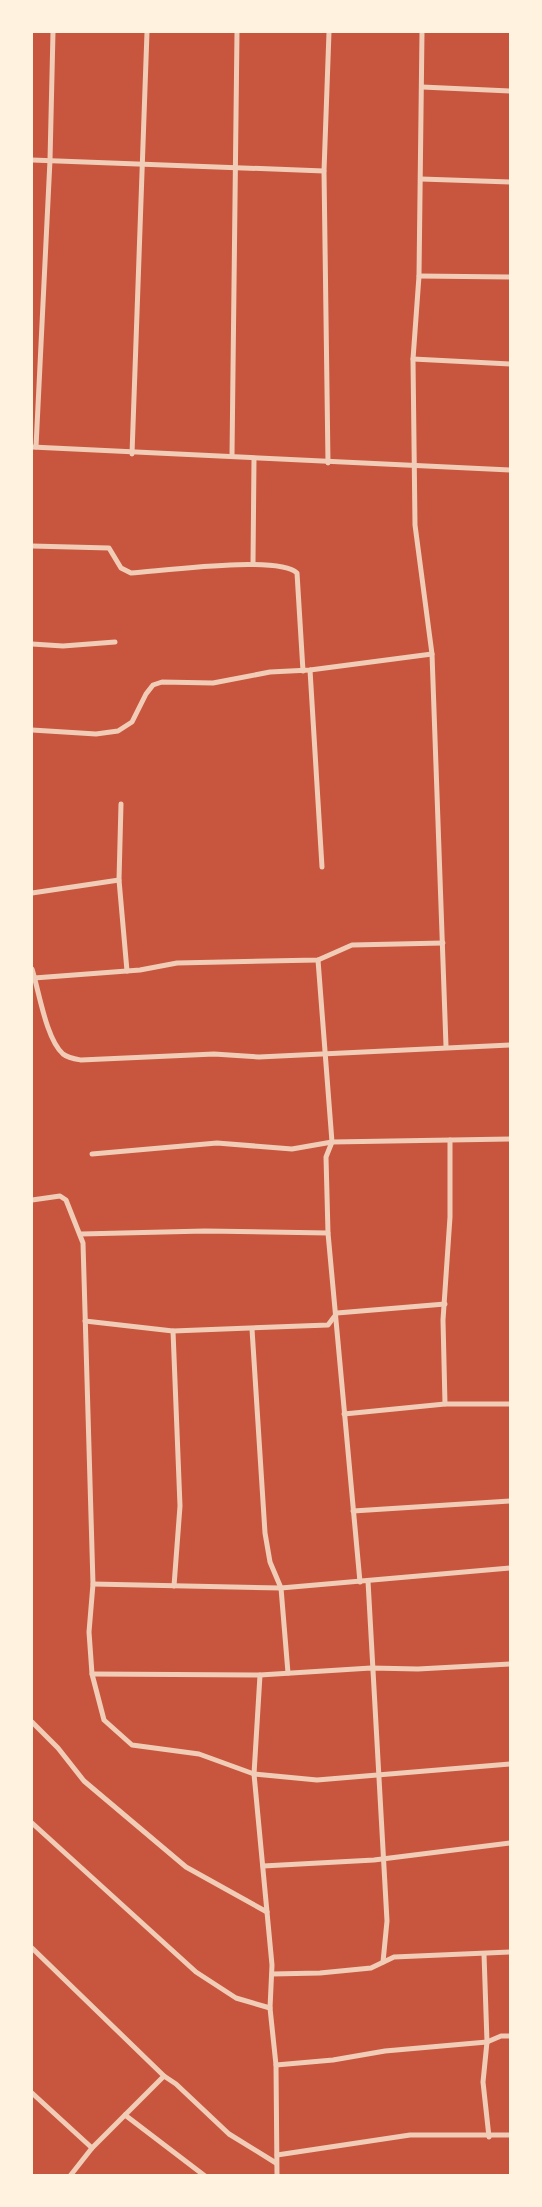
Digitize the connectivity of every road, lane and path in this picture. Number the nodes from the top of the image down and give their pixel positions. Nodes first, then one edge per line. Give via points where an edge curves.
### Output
1 (52, 32) edge
2 (147, 32) edge
3 (237, 32) edge
4 (329, 32) edge
5 (422, 32) edge
6 (422, 87) junction
7 (510, 91) edge
8 (32, 160) edge
9 (50, 160) junction
10 (141, 164) junction
11 (234, 169) junction
12 (324, 171) junction
13 (421, 179) junction
14 (510, 182) edge
15 (418, 276) junction
16 (510, 277) edge
17 (413, 359) junction
18 (510, 364) edge
19 (34, 447) edge
20 (132, 454) junction
21 (232, 456) junction
22 (254, 459) junction
23 (328, 463) junction
24 (415, 466) junction
25 (510, 470) edge
26 (32, 546) edge
27 (254, 564) junction
28 (115, 642) dead end
29 (32, 644) edge
30 (432, 654) junction
31 (310, 670) junction
32 (303, 671) junction
33 (32, 730) edge
34 (121, 804) dead end
35 (322, 867) dead end
36 (119, 880) junction
37 (32, 893) edge
38 (443, 943) junction
39 (318, 960) junction
40 (32, 969) edge
41 (127, 971) junction
42 (34, 978) junction
43 (510, 1045) edge
44 (446, 1046) junction
45 (326, 1053) junction
46 (510, 1139) edge
47 (450, 1140) junction
48 (332, 1142) junction
49 (92, 1154) dead end
50 (32, 1200) edge
51 (328, 1233) junction
52 (81, 1234) junction
53 (445, 1304) junction
54 (337, 1313) junction
55 (85, 1321) junction
56 (252, 1329) junction
57 (173, 1331) junction
58 (446, 1404) junction
59 (510, 1404) edge
60 (344, 1414) junction
61 (510, 1501) edge
62 (353, 1511) junction
63 (510, 1568) edge
64 (368, 1581) junction
65 (360, 1582) junction
66 (93, 1584) junction
67 (174, 1586) junction
68 (281, 1588) junction
69 (510, 1664) edge
70 (371, 1668) junction
71 (288, 1673) junction
72 (92, 1674) junction
73 (260, 1675) junction
74 (32, 1722) edge
75 (510, 1764) edge
76 (254, 1774) junction
77 (379, 1775) junction
78 (32, 1823) edge
79 (510, 1844) edge
80 (384, 1859) junction
81 (263, 1866) junction
82 (267, 1912) junction
83 (32, 1948) edge
84 (510, 1952) edge
85 (484, 1954) junction
86 (383, 1962) junction
87 (272, 1974) junction
88 (270, 2008) junction
89 (510, 2036) edge
90 (487, 2042) junction
91 (276, 2065) junction
92 (164, 2076) junction
93 (32, 2094) edge
94 (125, 2115) junction
95 (510, 2135) edge
96 (489, 2137) junction
97 (92, 2148) junction
98 (277, 2155) junction
99 (276, 2163) junction
100 (70, 2175) edge
101 (205, 2175) edge
102 (277, 2175) edge

1 - 9 street
2 - 10 street
3 - 11 street
4 - 12 street
5 - 6 street
6 - 7 street
6 - 13 street
8 - 9 street
9 - 10 street
9 - 19 street
10 - 11 street
10 - 20 street
11 - 12 street
11 - 21 street
12 - 23 street
13 - 14 street
13 - 15 street
15 - 16 street
15 - 17 street
17 - 18 street
17 - 24 street
19 - 20 street
20 - 21 street
21 - 22 street
22 - 23 street
22 - 27 street
23 - 24 street
24 - 25 street
24 - 30 street via 415,525
26 - 27 street via 109,548 121,568 131,573
27 - 32 street via 276,564 297,573
28 - 29 street
30 - 31 street
30 - 38 street
31 - 32 street
31 - 35 street
32 - 33 street via 270,672 213,683 162,682 153,685 132,722 118,731 96,734
34 - 36 street
36 - 37 street
36 - 41 street
38 - 39 street via 344,946
38 - 44 street
39 - 41 street via 177,963
39 - 45 street
40 - 42 street
41 - 42 street
42 - 45 street via 58,1048 81,1060
43 - 44 street
44 - 45 street
45 - 48 street
46 - 47 street
47 - 48 street
47 - 53 street
48 - 49 street via 292,1149 217,1143
48 - 51 street via 326,1157
50 - 52 street via 60,1196 66,1200
51 - 52 street
51 - 54 street
52 - 55 street
53 - 54 street
53 - 58 street
54 - 56 street via 328,1325
54 - 60 street
55 - 57 street
55 - 66 street
56 - 57 street
56 - 68 street via 265,1533 270,1562
57 - 67 street via 180,1506
58 - 59 street
58 - 60 street
60 - 62 street
61 - 62 street
62 - 65 street
63 - 64 street
64 - 65 street
64 - 70 street
65 - 68 street
66 - 67 street
66 - 72 street via 89,1632
67 - 68 street
68 - 71 street
69 - 70 street
70 - 71 street
70 - 77 street
71 - 73 street
72 - 73 street
72 - 76 street via 104,1720 132,1745 200,1754
73 - 76 street
74 - 82 street via 84,1781 186,1867
75 - 77 street
76 - 77 street via 317,1779
76 - 81 street
77 - 80 street
78 - 88 street via 196,1972 236,1998
79 - 80 street
80 - 81 street
80 - 86 street via 387,1921
81 - 82 street
82 - 87 street
83 - 92 street
84 - 85 street
85 - 86 street via 394,1957
85 - 90 street
86 - 87 street via 371,1968
87 - 88 street
88 - 91 street
89 - 90 street
90 - 91 street
90 - 96 street via 483,2082
91 - 98 street
92 - 94 street
92 - 99 street via 229,2134
93 - 97 street
94 - 97 street
94 - 101 street
95 - 96 street
96 - 98 street via 421,2134
97 - 100 street
98 - 99 street
99 - 102 street

